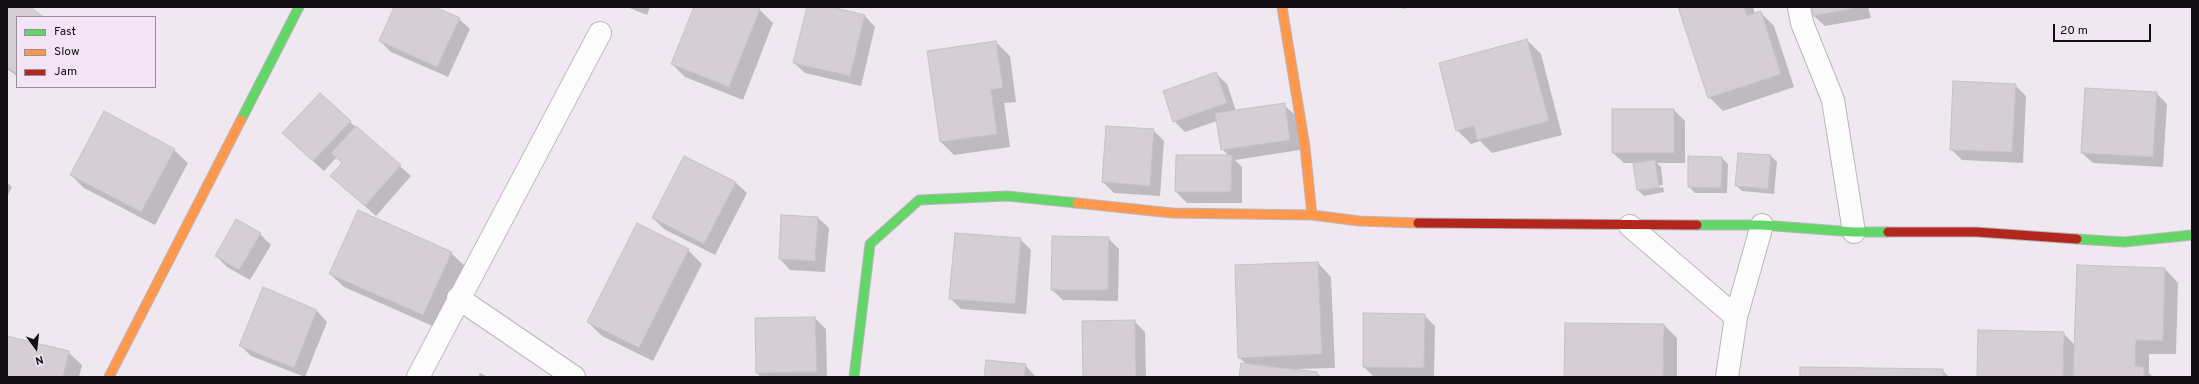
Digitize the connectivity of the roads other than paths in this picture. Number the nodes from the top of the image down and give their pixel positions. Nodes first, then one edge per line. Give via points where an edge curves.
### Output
1 (299, 7) edge
2 (1282, 7) edge
3 (1799, 7) edge
4 (600, 33) dead end
5 (1312, 216) junction
6 (1762, 225) junction
7 (1630, 226) junction
8 (1854, 232) junction
9 (2192, 236) edge
10 (458, 298) junction
11 (1736, 317) junction
12 (109, 377) edge
13 (418, 377) edge
14 (574, 377) edge
15 (854, 377) edge
16 (1727, 377) edge

1 - 12 street
2 - 5 street via 1305,147
3 - 8 street via 1802,22 1833,100
4 - 10 street
5 - 7 street via 1416,223 1533,222
5 - 15 street via 1172,213 1008,196 919,200 870,244
6 - 7 street
6 - 8 street
6 - 11 street
7 - 11 street
8 - 9 street via 1976,232 2124,242
10 - 13 street
10 - 14 street
11 - 16 street

